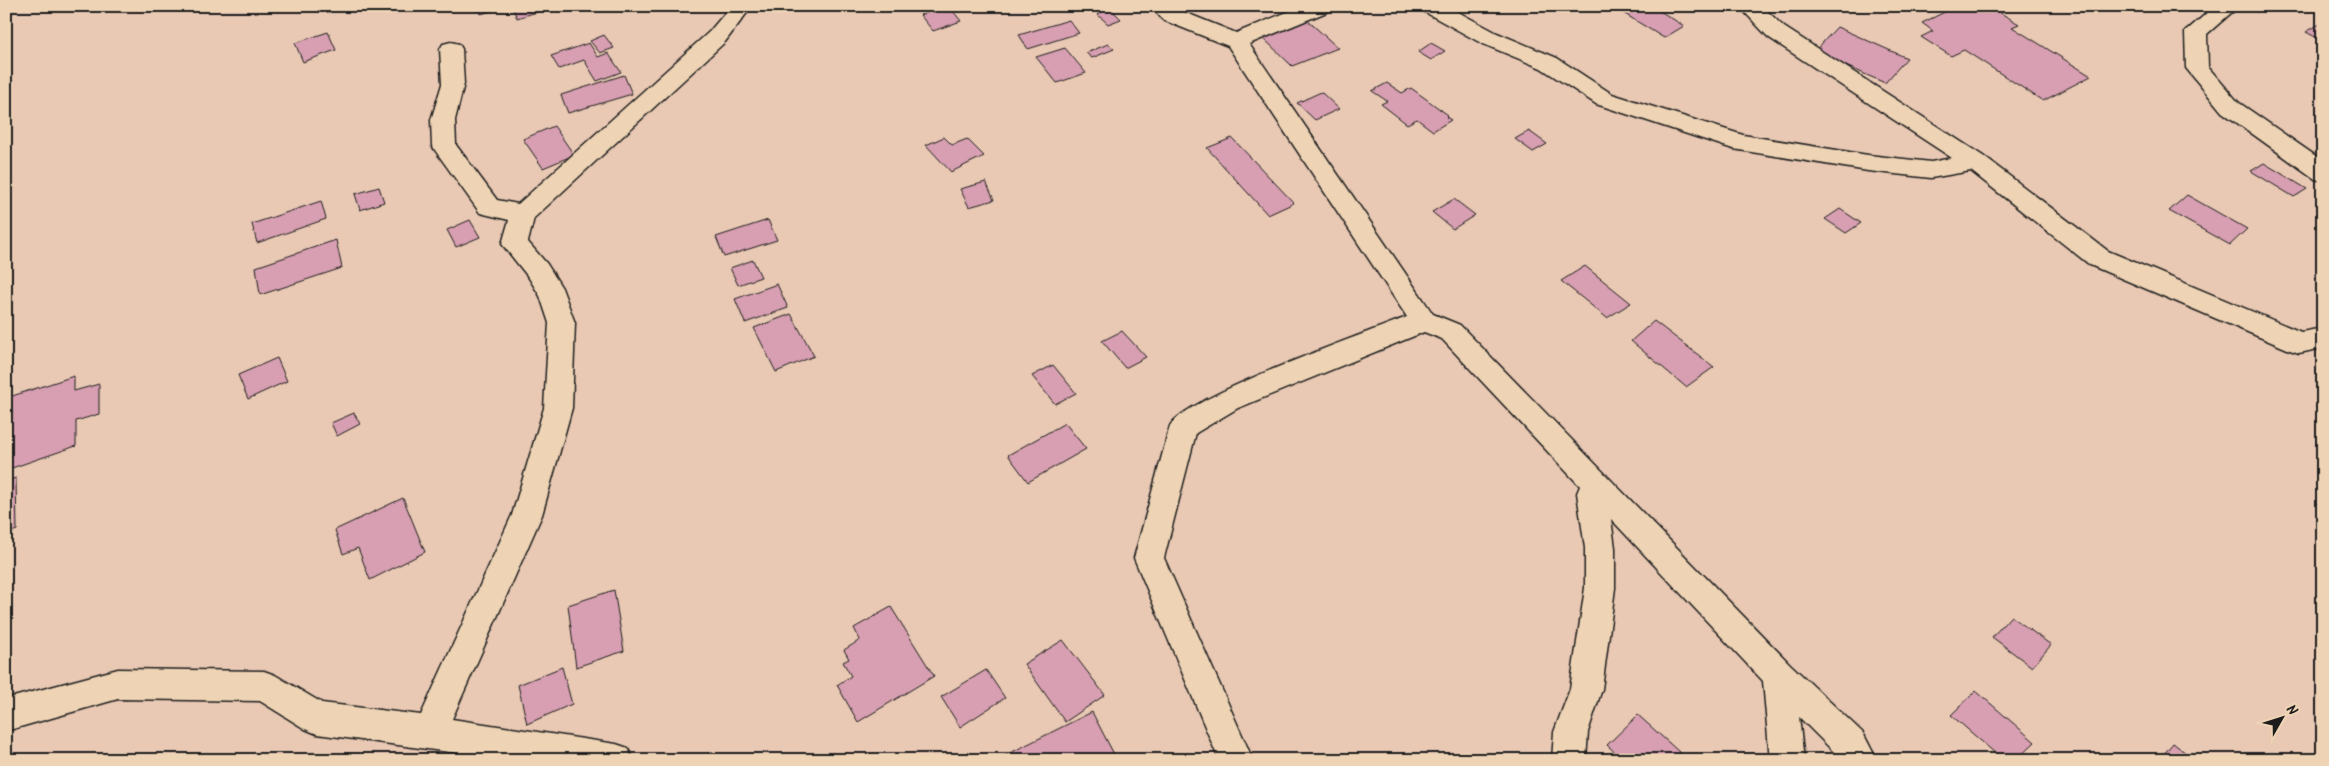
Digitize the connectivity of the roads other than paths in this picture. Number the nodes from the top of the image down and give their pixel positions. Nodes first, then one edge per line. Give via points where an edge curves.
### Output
1 (742, 6) edge
2 (1161, 6) edge
3 (1321, 6) edge
4 (1431, 6) edge
5 (1749, 6) edge
6 (2229, 6) edge
7 (1236, 40) junction
8 (451, 49) dead end
9 (1975, 162) junction
10 (2323, 173) edge
11 (522, 214) junction
12 (1424, 321) junction
13 (2323, 338) edge
14 (1596, 483) junction
15 (1779, 675) junction
16 (6, 715) edge
17 (430, 732) junction
18 (616, 760) edge
19 (1236, 760) edge
20 (1569, 760) edge
21 (1787, 760) edge
22 (1860, 760) edge

1 - 11 street via 716,36
2 - 7 street via 1171,15
3 - 7 street
4 - 9 street via 1489,38 1549,63 1604,99 1741,142 1931,170
5 - 9 street via 1776,32
6 - 10 street via 2196,32 2197,68 2230,107
7 - 12 street
8 - 11 street via 453,84 443,120 444,146 490,207
9 - 13 street via 2100,258 2299,343
11 - 17 street via 515,244 538,271 553,296 562,323 558,408 527,515
12 - 14 street via 1451,332
12 - 19 street via 1228,400 1184,426 1149,558
14 - 15 street
14 - 20 street via 1592,493 1600,548 1600,588 1586,689 1571,732
15 - 21 street
15 - 22 street via 1851,744
16 - 17 street via 118,684 264,686 317,718
17 - 18 street

